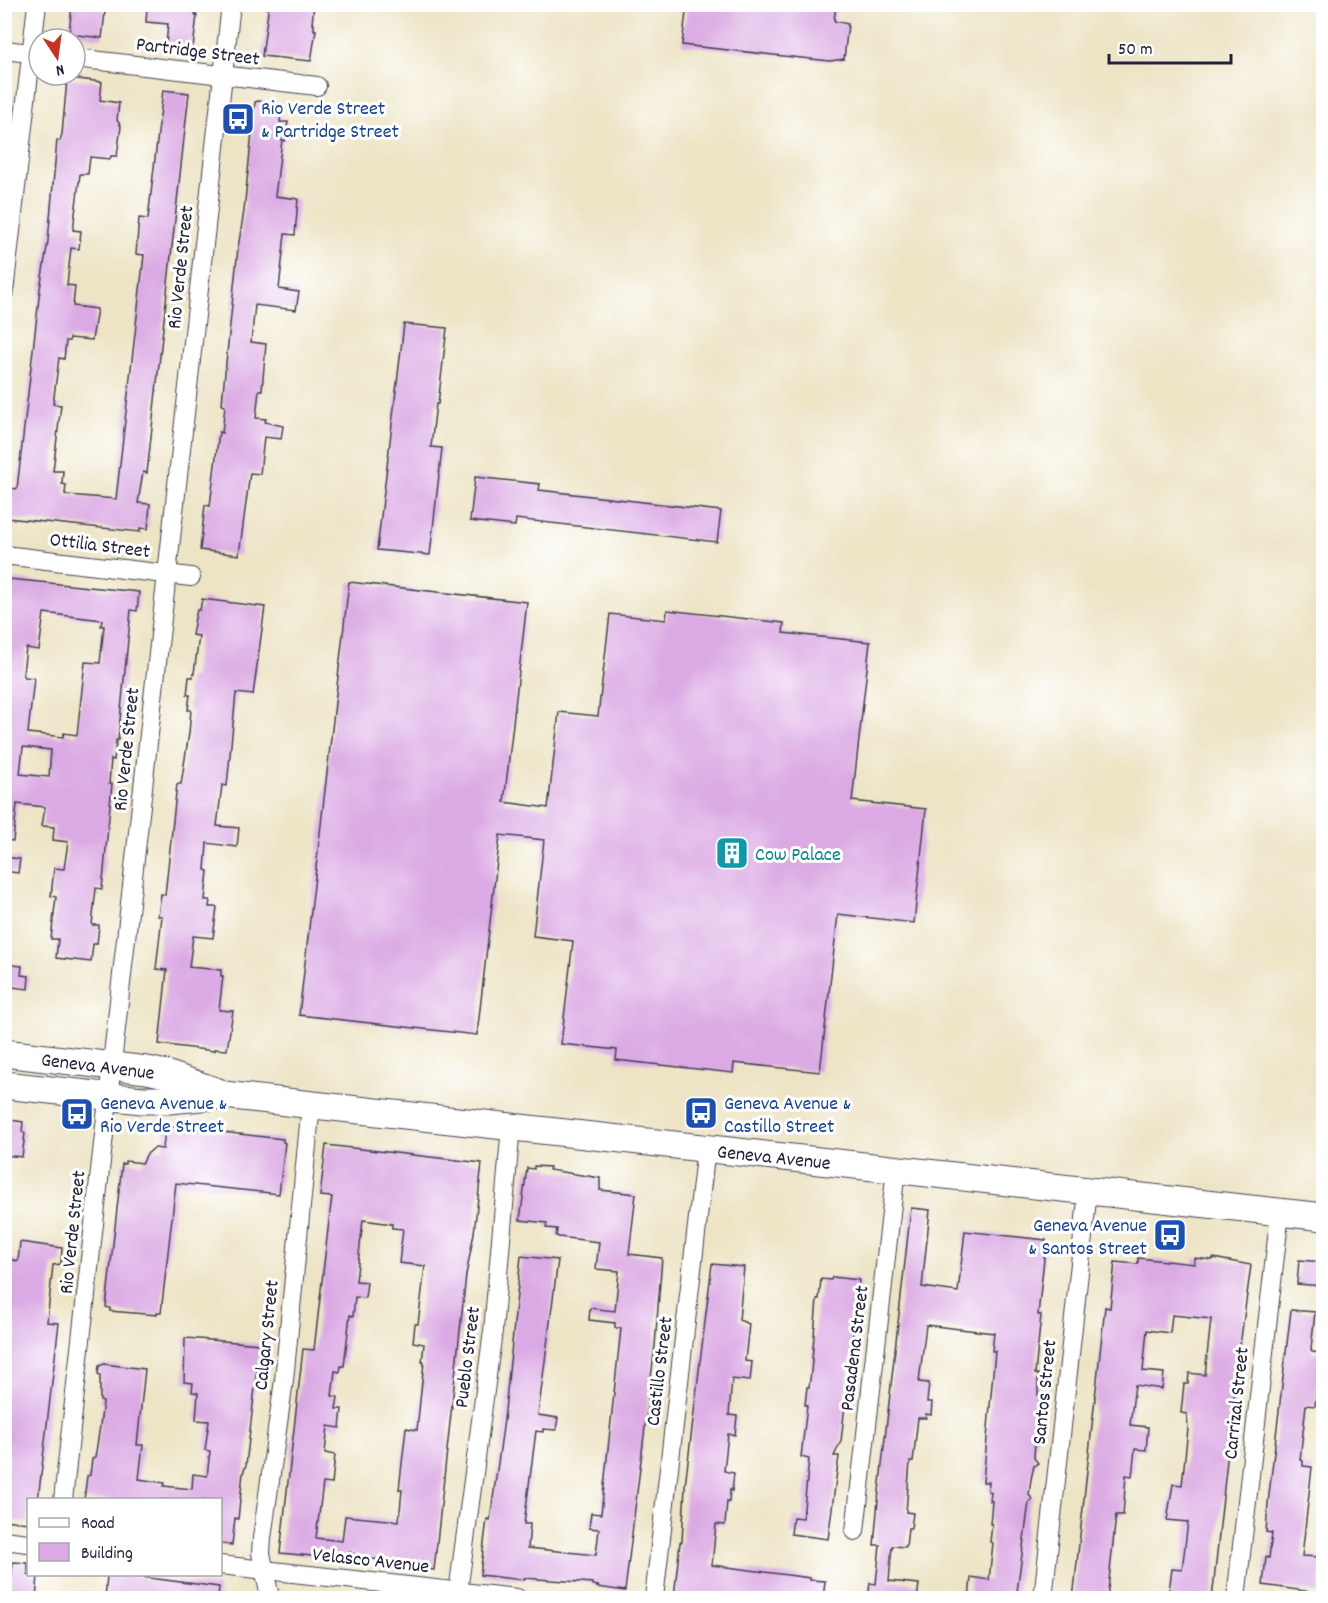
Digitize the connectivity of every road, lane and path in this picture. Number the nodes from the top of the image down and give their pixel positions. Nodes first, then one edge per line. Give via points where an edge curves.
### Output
1 (37, 4) edge
2 (231, 4) edge
3 (36, 27) edge
4 (4, 50) edge
5 (27, 52) edge
6 (87, 59) edge
7 (223, 75) junction
8 (317, 86) dead end
9 (31, 87) edge
10 (4, 292) edge
11 (4, 555) edge
12 (167, 574) junction
13 (191, 577) dead end
14 (4, 1053) edge
15 (112, 1066) junction
16 (4, 1085) edge
17 (224, 1095) junction
18 (109, 1096) junction
19 (311, 1104) junction
20 (511, 1126) junction
21 (706, 1148) junction
22 (896, 1169) junction
23 (1088, 1191) junction
24 (1280, 1212) junction
25 (1323, 1217) edge
26 (63, 1498) edge
27 (855, 1531) dead end
28 (4, 1540) edge
29 (27, 1543) edge
30 (222, 1565) edge
31 (264, 1569) junction
32 (458, 1592) junction
33 (270, 1599) edge
34 (517, 1599) edge
35 (654, 1599) edge
36 (1043, 1599) edge
37 (1236, 1599) edge

1 - 3 street
2 - 7 street, Rio Verde Street
4 - 5 street
6 - 7 street, Partridge Street
7 - 8 street, Partridge Street
7 - 12 street, Rio Verde Street
9 - 10 street
11 - 12 street, Ottilia Street
12 - 13 street, Ottilia Street
12 - 15 street, Rio Verde Street
14 - 15 main road, Geneva Avenue
15 - 17 main road, Geneva Avenue via 166,1074
15 - 18 street, Rio Verde Street
16 - 18 main road, Geneva Avenue
17 - 18 main road, Geneva Avenue via 169,1100
17 - 19 main road, Geneva Avenue
18 - 26 street, Rio Verde Street
19 - 20 main road, Geneva Avenue
19 - 31 street, Calgary Street via 284,1380 262,1538
20 - 21 main road, Geneva Avenue
20 - 32 street, Pueblo Street via 493,1331
21 - 22 main road, Geneva Avenue
21 - 35 street, Castillo Street
22 - 23 main road, Geneva Avenue
22 - 27 street, Pasadena Street
23 - 24 main road, Geneva Avenue
23 - 36 street, Santos Street
24 - 25 main road, Geneva Avenue
24 - 37 street, Carrizal Street
28 - 29 street
30 - 31 street, Velasco Avenue
31 - 32 street, Velasco Avenue
31 - 33 street, Calgary Street
32 - 34 street, Velasco Avenue

